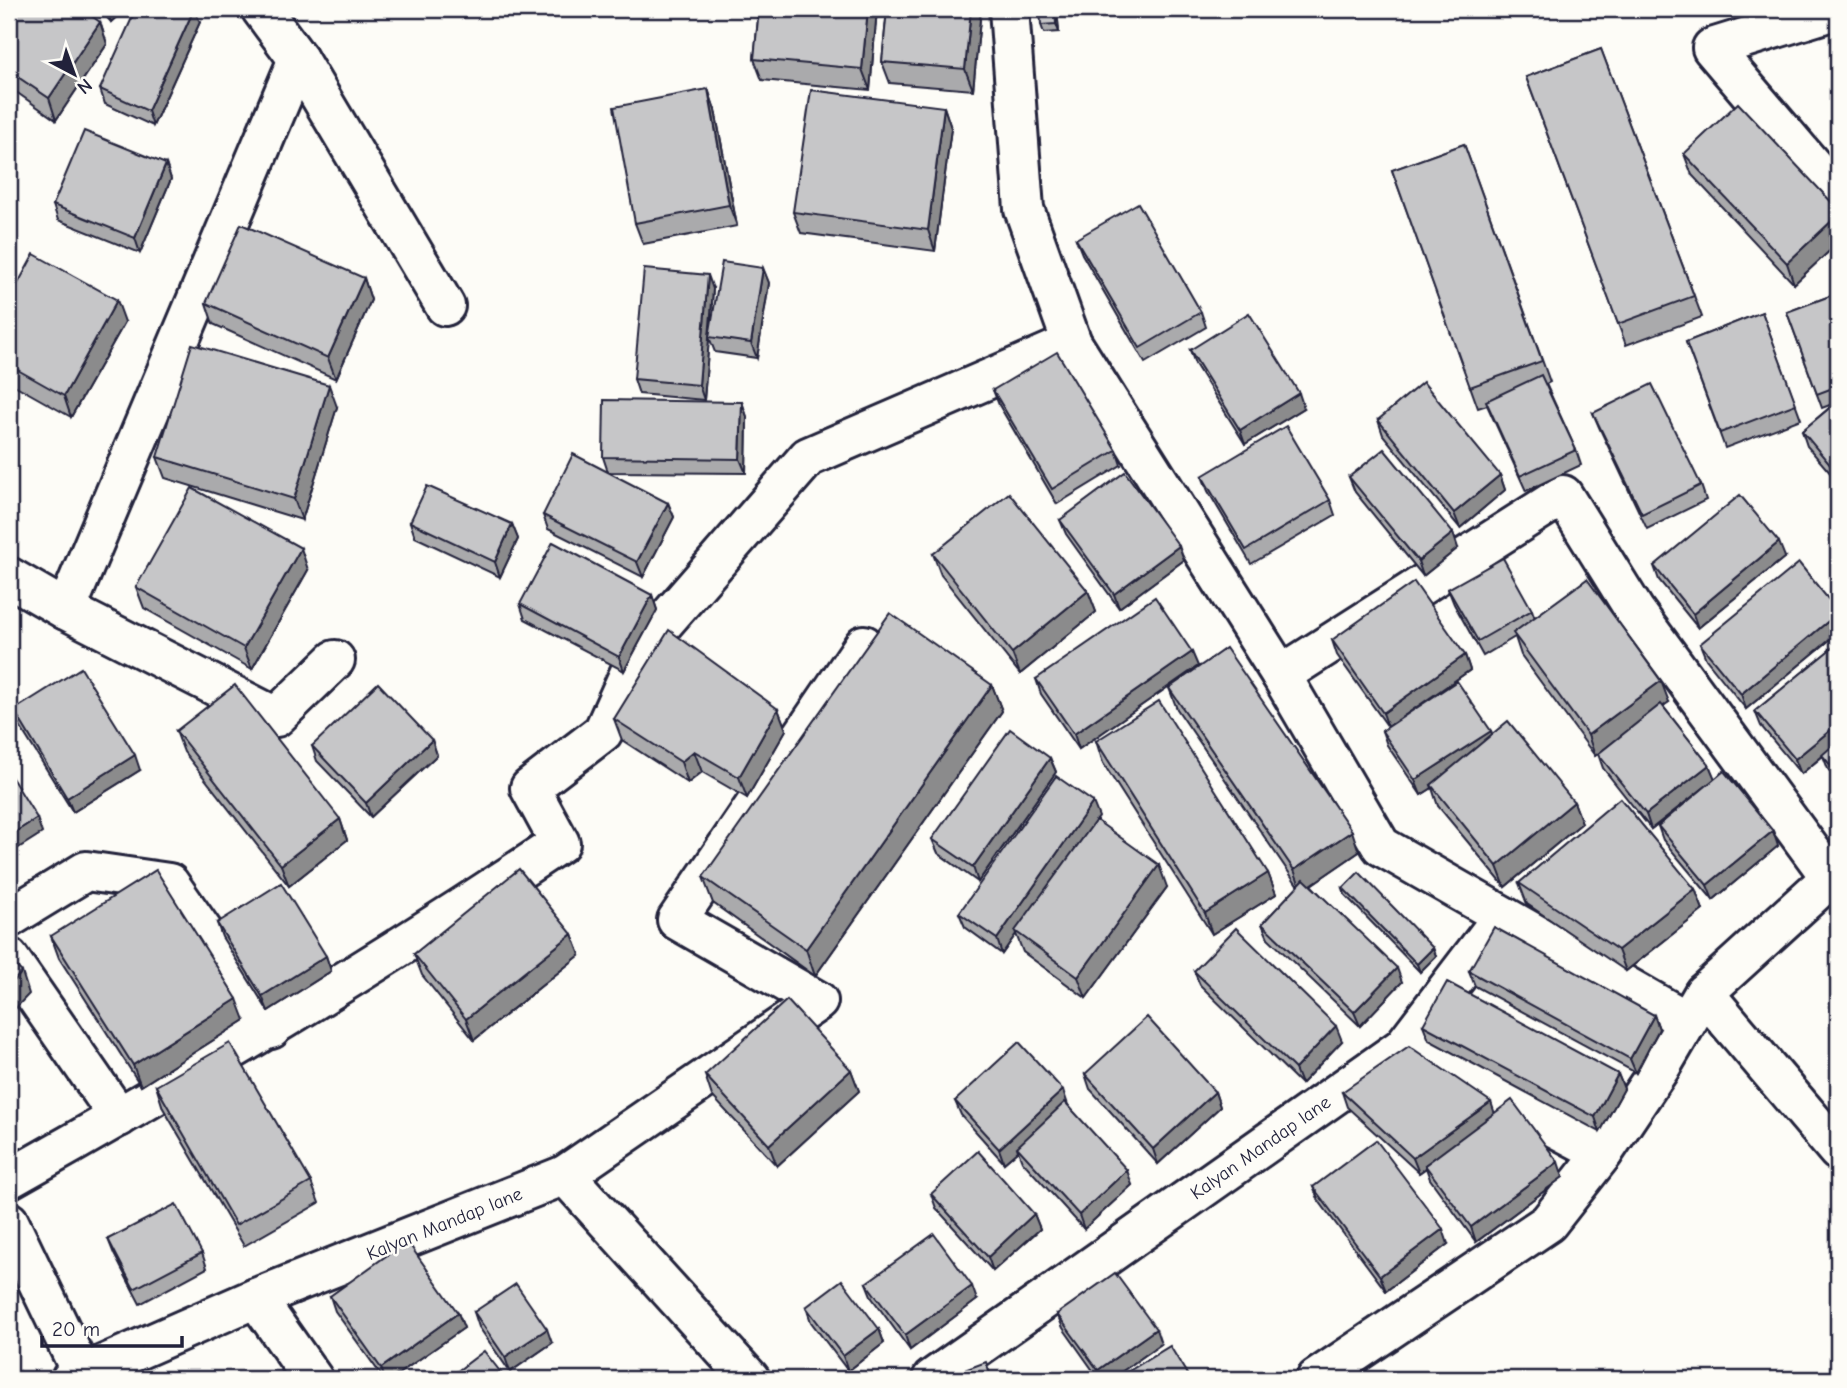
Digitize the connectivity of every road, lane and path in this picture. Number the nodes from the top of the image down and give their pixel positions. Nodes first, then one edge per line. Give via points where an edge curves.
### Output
1 (261, 9) edge
2 (1009, 9) edge
3 (1838, 9) edge
4 (299, 59) junction
5 (1838, 196) edge
6 (444, 306) dead end
7 (1072, 343) junction
8 (9, 577) edge
9 (66, 610) junction
10 (864, 645) edge
11 (335, 660) dead end
12 (1281, 675) junction
13 (1835, 875) edge
14 (1503, 916) junction
15 (9, 918) edge
16 (9, 958) edge
17 (1695, 1007) junction
18 (271, 1029) junction
19 (1402, 1046) junction
20 (119, 1117) junction
21 (1838, 1150) edge
22 (1603, 1153) junction
23 (565, 1175) junction
24 (9, 1179) edge
25 (9, 1222) edge
26 (256, 1298) junction
27 (76, 1377) edge
28 (313, 1379) edge
29 (750, 1379) edge
30 (932, 1379) edge
31 (1317, 1379) edge

1 - 4 street
2 - 7 street via 1024,209
3 - 5 street via 1712,48
4 - 6 street
4 - 9 street
7 - 12 street
7 - 18 street via 808,457 640,650 603,732 530,788 560,843
8 - 9 street
9 - 11 street via 276,717
10 - 23 street, Kalyan Mandap lane via 677,920 818,1001
12 - 13 street via 1563,495 1635,611
12 - 14 street via 1381,846
13 - 17 street
14 - 17 street
14 - 19 street, Kalyan Mandap lane
15 - 18 street via 86,871 169,883
16 - 20 street
17 - 21 street
17 - 22 street
18 - 20 street
19 - 22 street
19 - 30 street, Kalyan Mandap lane
20 - 24 street
22 - 31 street via 1548,1223
23 - 26 street, Kalyan Mandap lane
23 - 29 street
25 - 27 street
26 - 27 street, Kalyan Mandap lane
26 - 28 street

